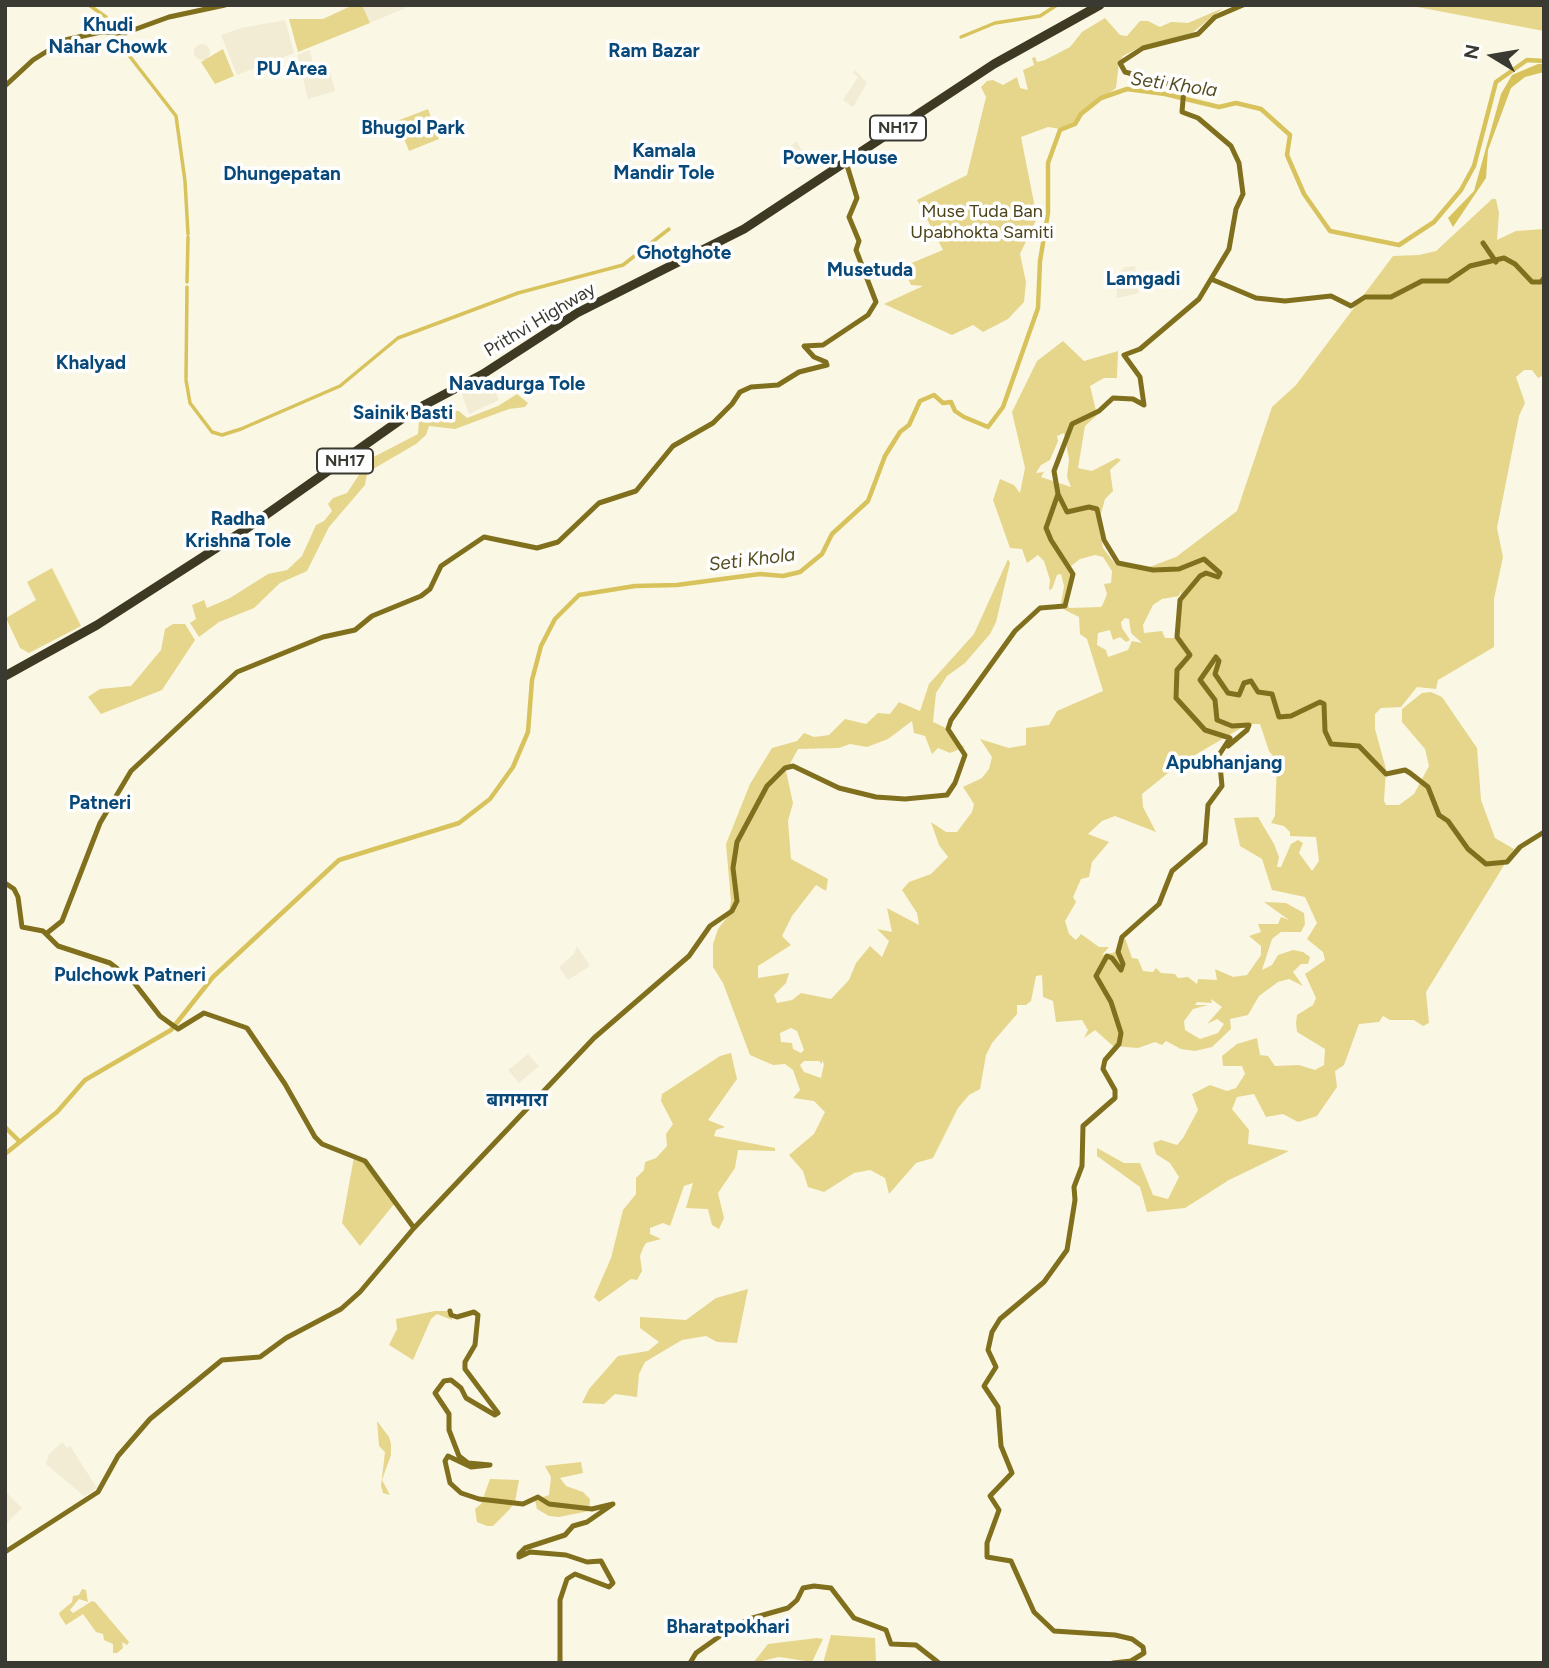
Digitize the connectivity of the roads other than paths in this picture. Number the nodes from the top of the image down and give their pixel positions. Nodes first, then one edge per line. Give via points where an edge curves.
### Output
1 (225, 5) edge
2 (1100, 5) edge
3 (1243, 5) edge
4 (5, 86) edge
5 (846, 162) junction
6 (1483, 243) dead end
7 (1496, 262) junction
8 (1544, 278) edge
9 (1211, 279) junction
10 (1058, 494) junction
11 (5, 676) edge
12 (1223, 749) junction
13 (1544, 832) edge
14 (5, 883) edge
15 (47, 933) junction
16 (414, 1228) junction
17 (450, 1311) dead end
18 (5, 1552) edge
19 (560, 1663) edge
20 (690, 1663) edge
21 (939, 1663) edge
22 (1113, 1663) edge

1 - 4 street via 115,32 80,34 48,49
2 - 5 highway, Prithvi Highway / NH17 via 994,64
3 - 9 street via 1215,17 1198,34 1143,48 1121,61 1120,68 1182,87 1186,92 1182,112 1195,116 1226,141 1238,159 1243,194 1230,246
5 - 11 highway, Prithvi Highway / NH17 via 744,229 577,313 483,374 416,410 255,524 97,625
5 - 15 street via 857,198 849,218 876,302 868,315 821,346 804,346 827,365 799,372 778,385 740,392 713,423 673,446 636,491 599,503 558,542 537,548 484,537 440,566 430,589 421,596 372,616 355,630 310,641 237,672 131,771 96,832 62,921
6 - 7 street
7 - 8 street via 1504,258 1515,264 1532,282
7 - 9 street via 1470,266 1448,281 1422,281 1387,298 1365,297 1351,306 1331,296 1284,301 1256,298
9 - 10 street via 1199,299 1162,332 1124,355 1140,377 1144,405 1113,398 1070,426 1054,471
10 - 12 street via 1068,513 1097,509 1108,548 1121,564 1177,569 1204,559 1220,573 1218,577 1200,576 1180,600 1177,637 1190,655 1177,670 1176,694 1205,730 1230,737
10 - 16 street via 1046,528 1073,573 1065,606 1040,608 1015,631 950,720 948,729 965,755 947,795 905,799 865,795 824,783 793,766 785,768 767,786 737,842 733,911 710,926 689,956 602,1030
12 - 13 street via 1250,725 1232,726 1217,720 1215,700 1200,680 1216,657 1215,674 1228,693 1239,695 1244,683 1251,681 1258,692 1272,694 1279,717 1324,704 1325,731 1331,744 1359,746 1386,774 1410,773 1428,787 1439,815 1486,864 1507,862
12 - 22 street via 1219,758 1222,788 1208,805 1205,843 1172,871 1159,904 1122,937 1118,952 1121,970 1107,956 1096,976 1122,1036 1103,1069 1115,1090 1114,1099 1083,1126 1082,1167 1074,1187 1069,1245 1044,1282 1000,1319 988,1350 996,1367 984,1386 998,1407 1001,1446 1012,1473 990,1496 999,1510 987,1557 1011,1561 1034,1612 1054,1631 1115,1635 1143,1647 1143,1653 1131,1661
14 - 15 street via 18,897 22,927
15 - 16 street via 58,946 107,962 132,980 163,1019 178,1029 204,1013 247,1028 314,1137 365,1161
16 - 18 street via 344,1307 260,1357 222,1360 150,1419 118,1456 98,1492
17 - 19 street via 457,1317 478,1315 475,1345 465,1369 498,1413 466,1398 451,1380 444,1381 435,1393 449,1414 449,1430 459,1456 468,1463 490,1465 471,1467 448,1456 450,1483 461,1493 480,1499 523,1504 538,1497 549,1504 592,1509 613,1504 565,1535 524,1548 519,1555 530,1552 601,1561 613,1583 609,1587 575,1574 567,1579 560,1600
20 - 21 street via 696,1653 727,1631 788,1608 804,1587 814,1586 831,1588 854,1618 886,1630 891,1644 916,1645

